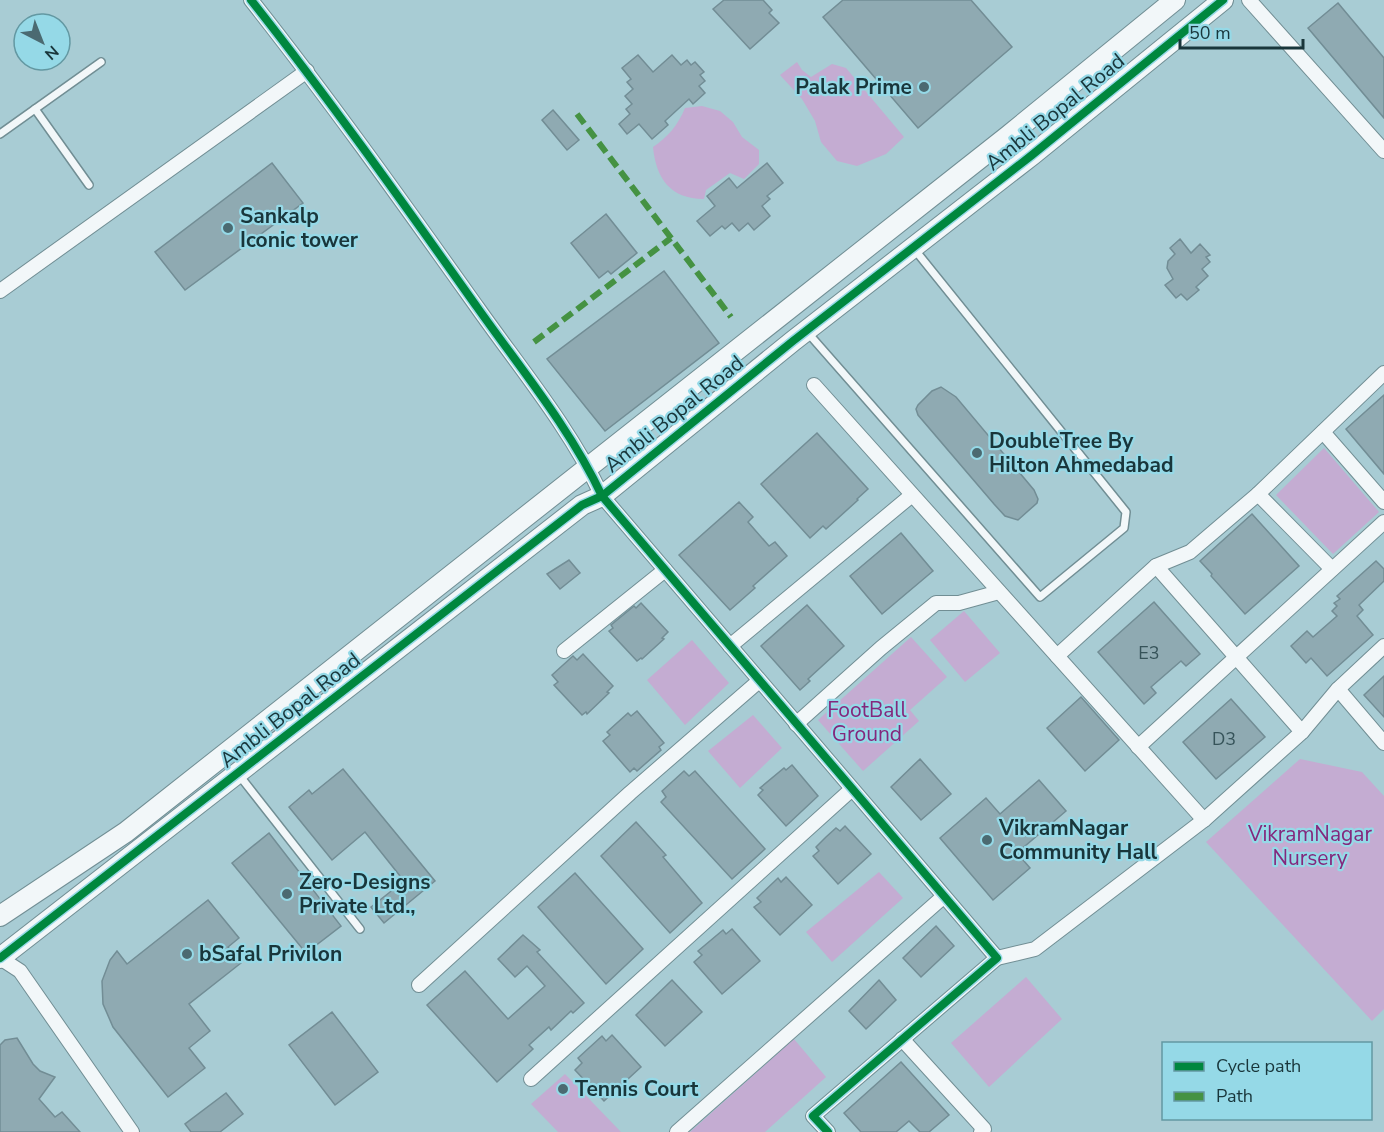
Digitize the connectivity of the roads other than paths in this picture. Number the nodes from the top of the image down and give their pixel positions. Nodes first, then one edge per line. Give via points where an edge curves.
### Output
1 (251, 0) edge
2 (1222, 0) edge
3 (1249, 0) edge
4 (1171, 1) edge
5 (101, 62) dead end
6 (307, 71) junction
7 (35, 109) junction
8 (0, 134) edge
9 (1384, 151) edge
10 (88, 185) dead end
11 (913, 248) junction
12 (0, 291) edge
13 (806, 331) junction
14 (1384, 373) edge
15 (814, 385) dead end
16 (1323, 432) junction
17 (589, 467) junction
18 (1258, 494) junction
19 (912, 495) junction
20 (602, 496) junction
21 (1384, 501) edge
22 (1384, 522) edge
23 (1156, 566) junction
24 (665, 570) junction
25 (1332, 570) junction
26 (999, 592) junction
27 (730, 646) junction
28 (1384, 646) edge
29 (564, 651) dead end
30 (1057, 656) junction
31 (1237, 657) junction
32 (759, 681) junction
33 (1338, 689) junction
34 (796, 724) junction
35 (1302, 732) junction
36 (1384, 743) edge
37 (1138, 747) junction
38 (238, 773) junction
39 (852, 789) junction
40 (1204, 820) junction
41 (943, 897) junction
42 (0, 916) edge
43 (360, 929) dead end
44 (0, 958) edge
45 (997, 958) junction
46 (419, 985) dead end
47 (902, 1039) junction
48 (531, 1079) dead end
49 (132, 1132) edge
50 (677, 1132) edge
51 (828, 1132) edge
52 (981, 1132) edge

1 - 6 street
2 - 11 street, Ambli Bopal Road
3 - 9 street
4 - 17 street, Ambli Bopal Road via 1008,136
5 - 7 lane
6 - 12 street
6 - 17 street
7 - 8 lane
7 - 10 lane
11 - 13 street, Ambli Bopal Road
11 - 13 lane via 1126,512 1124,528 1040,597
13 - 20 street, Ambli Bopal Road
14 - 16 street
15 - 19 street
16 - 18 street
16 - 21 street
17 - 20 street
17 - 42 street, Ambli Bopal Road via 126,832
18 - 23 street via 1190,552
18 - 25 street
19 - 26 street
19 - 27 street
20 - 24 street
20 - 38 street, Ambli Bopal Road via 582,505
22 - 25 street
23 - 30 street
23 - 31 street
24 - 27 street
24 - 29 street
25 - 31 street
26 - 30 street
26 - 34 street via 959,603 936,603
27 - 32 street
28 - 33 street
30 - 37 street
31 - 35 street
31 - 37 street
32 - 34 street
32 - 46 street
33 - 35 street
33 - 36 street
34 - 39 street
35 - 40 street
37 - 40 street
38 - 43 lane
38 - 44 street, Ambli Bopal Road
39 - 41 street
39 - 48 street
40 - 45 street via 1035,949
41 - 45 street
41 - 50 street
44 - 49 street via 20,971
45 - 47 street
47 - 51 street via 813,1116
47 - 52 street via 984,1129

